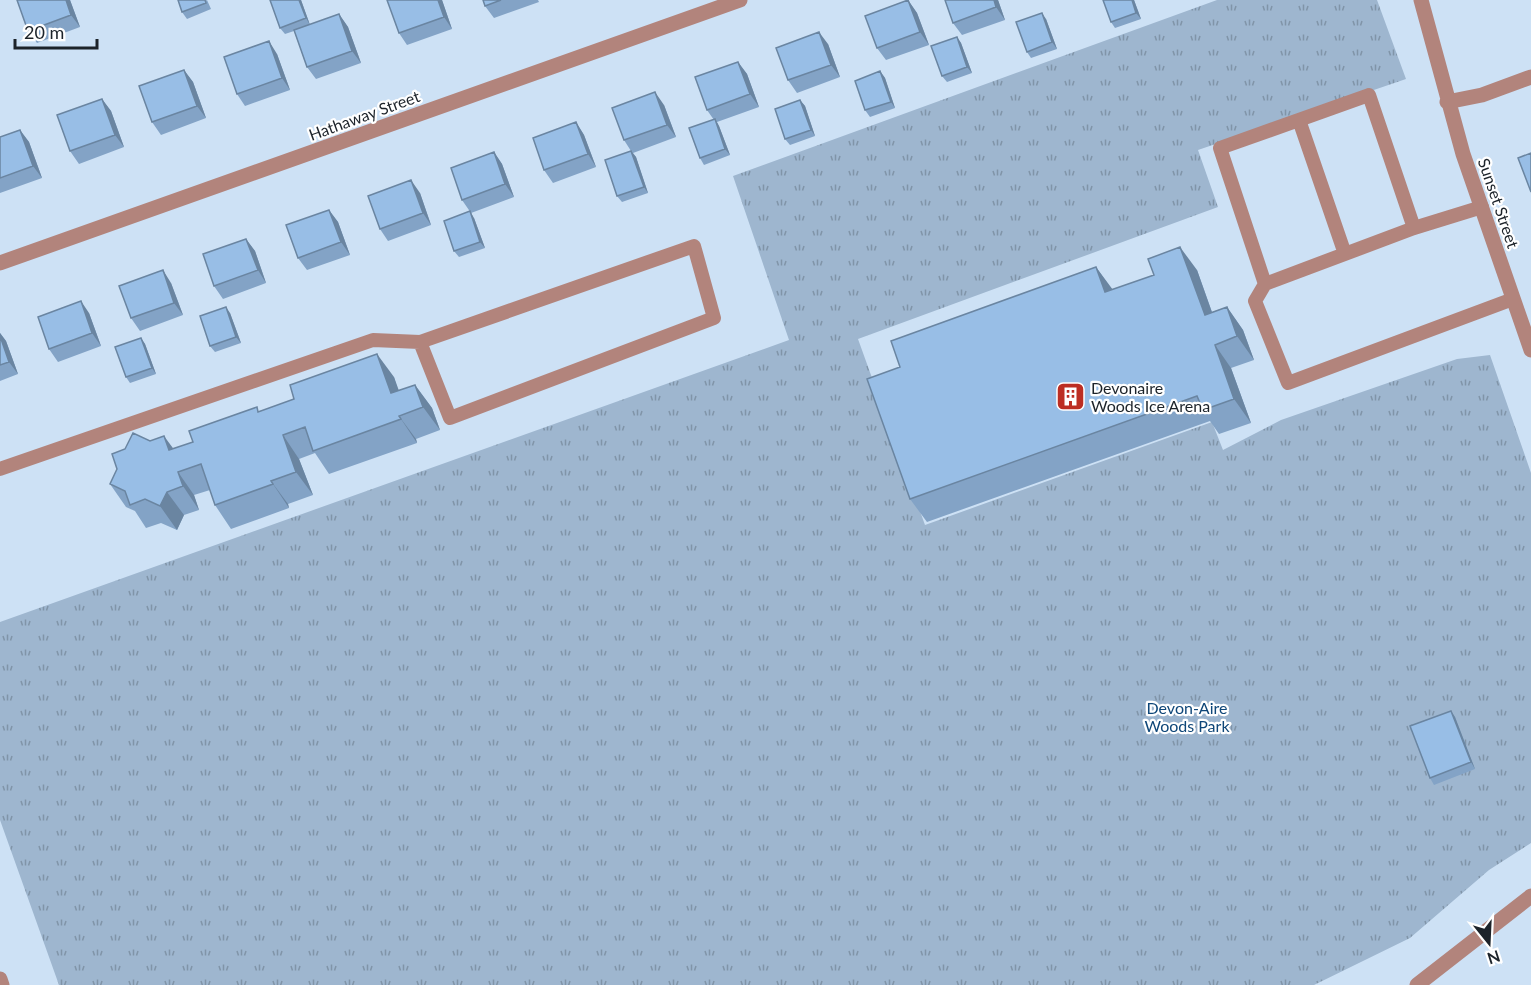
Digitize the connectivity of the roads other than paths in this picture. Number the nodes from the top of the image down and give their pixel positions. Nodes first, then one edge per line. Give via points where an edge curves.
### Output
1 (740, 0) edge
2 (1421, 0) edge
3 (1531, 77) edge
4 (1447, 102) junction
5 (1299, 120) junction
6 (1482, 207) junction
7 (1414, 228) junction
8 (1345, 254) junction
9 (0, 263) edge
10 (1265, 284) junction
11 (1513, 299) junction
12 (420, 342) junction
13 (1531, 350) edge
14 (0, 470) edge
15 (1531, 896) edge
16 (0, 979) edge
17 (2, 985) edge
18 (1417, 985) edge

1 - 9 street, Hathaway Street
2 - 4 street, Sunset Street
3 - 4 street via 1482,95
4 - 6 street, Sunset Street
5 - 7 lane via 1369,95
5 - 8 lane
5 - 10 lane via 1220,148
6 - 7 lane
6 - 11 street, Sunset Street
7 - 8 lane
8 - 10 lane
10 - 11 lane via 1256,301 1287,383
11 - 13 street, Sunset Street
12 - 12 lane via 694,246 714,318 450,418
12 - 14 lane via 373,340
15 - 18 street
16 - 17 street

